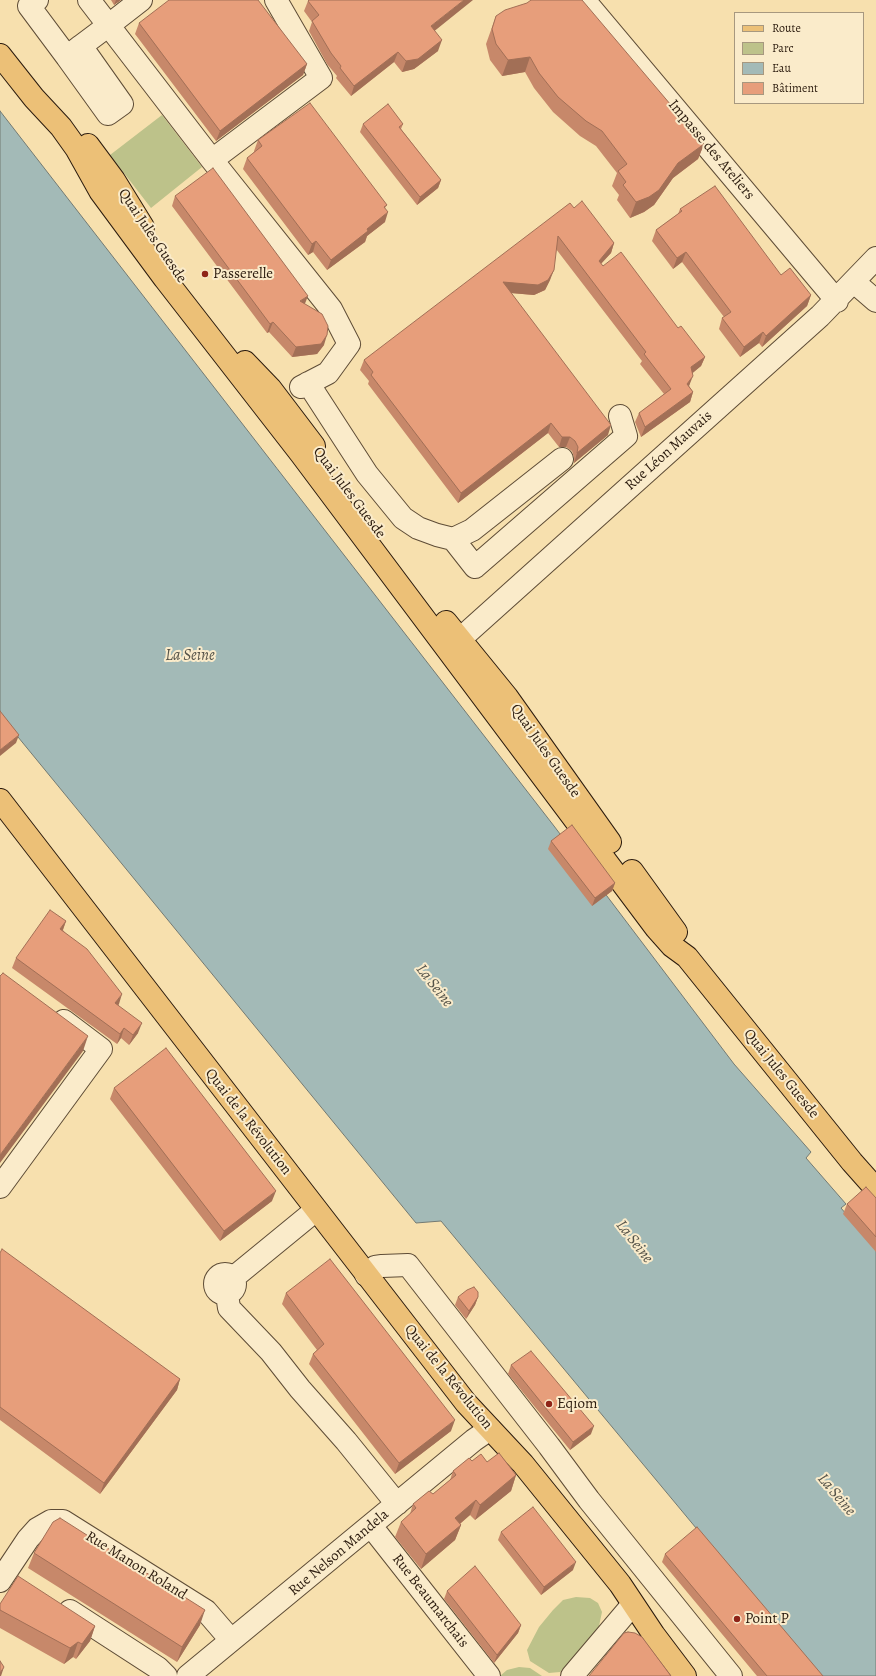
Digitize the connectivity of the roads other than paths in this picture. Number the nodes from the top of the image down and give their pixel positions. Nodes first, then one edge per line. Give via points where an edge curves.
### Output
1 (38, 0) edge
2 (89, 0) edge
3 (141, 0) edge
4 (584, 0) edge
5 (282, 2) edge
6 (109, 25) junction
7 (0, 37) edge
8 (0, 55) edge
9 (212, 160) junction
10 (876, 258) edge
11 (854, 282) junction
12 (836, 301) junction
13 (876, 301) edge
14 (273, 406) junction
15 (620, 416) dead end
16 (562, 459) dead end
17 (453, 539) junction
18 (453, 644) junction
19 (0, 800) edge
20 (51, 1012) edge
21 (0, 1187) edge
22 (876, 1189) edge
23 (316, 1210) junction
24 (366, 1275) junction
25 (495, 1435) junction
26 (397, 1504) junction
27 (371, 1526) junction
28 (10, 1577) edge
29 (54, 1601) edge
30 (628, 1610) junction
31 (654, 1635) junction
32 (231, 1640) junction
33 (166, 1676) edge
34 (188, 1676) edge
35 (489, 1676) edge
36 (572, 1676) edge
37 (685, 1676) edge
38 (731, 1676) edge

1 - 6 street via 29,6 74,52
2 - 6 street
3 - 6 street
4 - 12 street, Impasse des Ateliers
5 - 9 street via 321,78
6 - 9 street
7 - 14 main road, Quai Jules Guesde via 63,111 114,180 150,237 181,279 253,372 270,388
8 - 14 main road, Quai Jules Guesde via 61,127 100,191 169,285
9 - 17 street via 331,309 349,344 328,373 305,385 367,474 404,518 418,528
10 - 11 street, Rue Léon Mauvais
11 - 12 street, Rue Léon Mauvais
11 - 13 street
12 - 18 street, Rue Léon Mauvais
14 - 18 main road, Quai Jules Guesde
15 - 17 street via 626,436 476,567
16 - 17 street via 472,530
18 - 22 main road, Quai Jules Guesde via 507,697 661,908 687,957
19 - 23 main road, Quai de la Révolution
20 - 21 street via 101,1049
23 - 24 main road, Quai de la Révolution
23 - 26 street via 230,1286 229,1308 272,1352
24 - 25 main road, Quai de la Révolution via 466,1404
24 - 38 street via 382,1266 408,1265 589,1500
25 - 26 street, Rue Nelson Mandela via 474,1440
25 - 30 main road, Quai de la Révolution via 514,1471
25 - 31 main road, Quai de la Révolution via 523,1464 620,1584
26 - 27 street, Rue Nelson Mandela
27 - 32 street, Rue Nelson Mandela
27 - 35 street, Rue Beaumarchais
28 - 32 street, Rue Manon Roland via 28,1539 37,1529 51,1520 63,1521 206,1611
29 - 33 street via 158,1668
30 - 31 main road, Quai de la Révolution
30 - 36 street
31 - 37 main road, Quai de la Révolution
32 - 34 street, Rue Nelson Mandela

